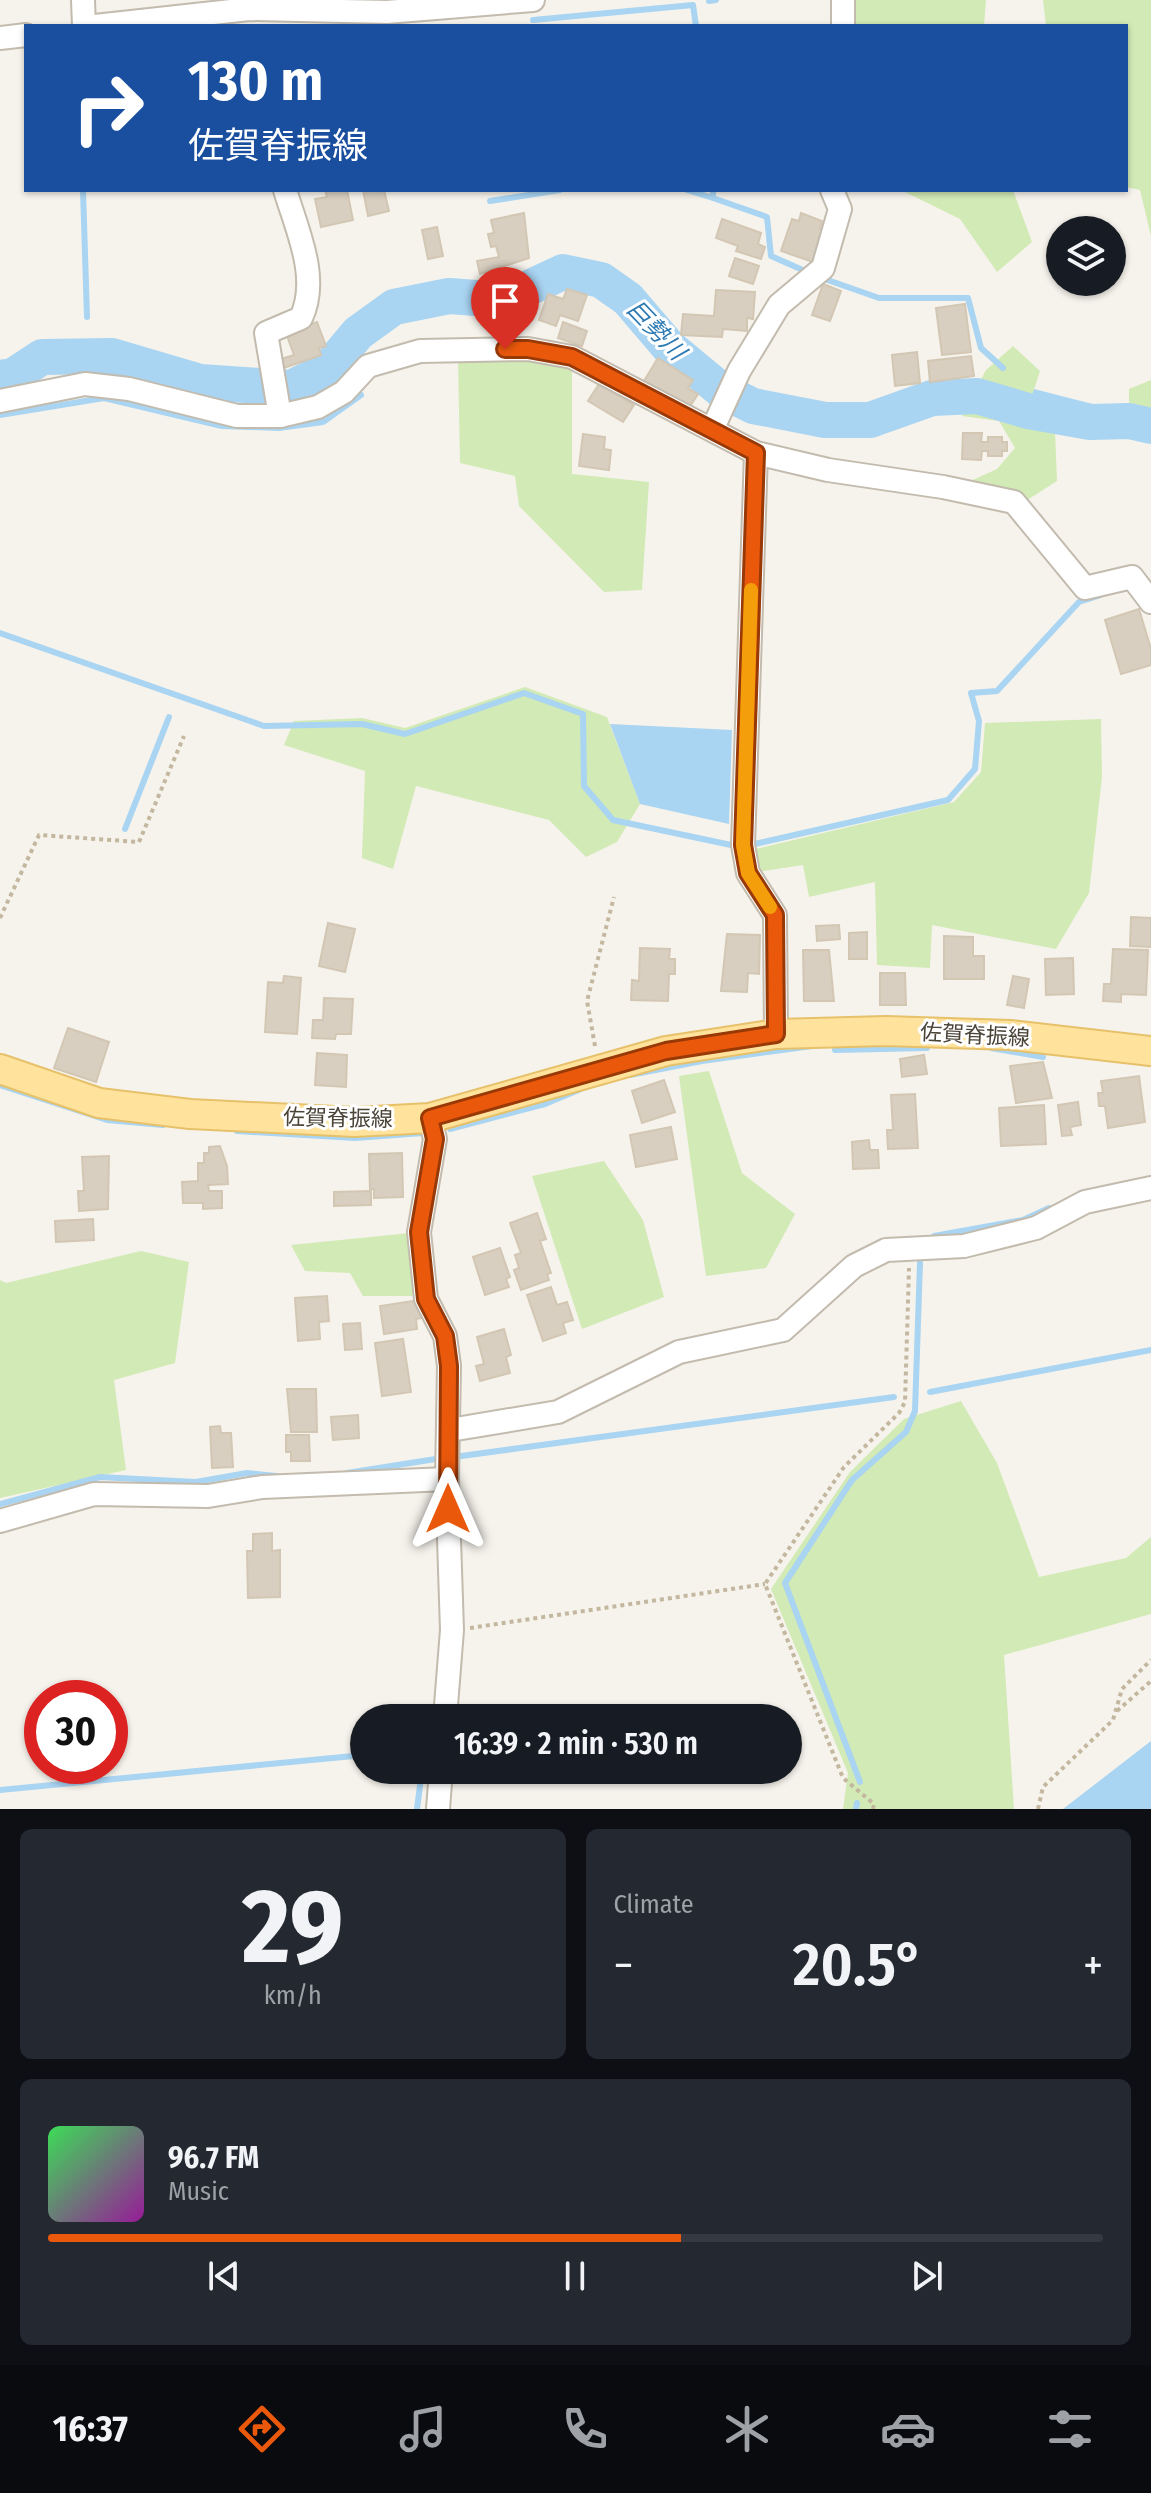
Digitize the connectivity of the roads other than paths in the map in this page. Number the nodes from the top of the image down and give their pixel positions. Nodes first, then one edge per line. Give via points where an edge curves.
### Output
1 (83, 0) edge
2 (533, 0) edge
3 (843, 0) edge
4 (248, 17) edge
5 (84, 24) edge
6 (129, 24) edge
7 (843, 24) edge
8 (24, 35) edge
9 (0, 38) edge
10 (286, 192) edge
11 (833, 192) edge
12 (0, 401) edge
13 (280, 416) junction
14 (716, 421) junction
15 (756, 453) junction
16 (1151, 602) edge
17 (776, 1034) junction
18 (1151, 1051) edge
19 (0, 1069) edge
20 (430, 1118) junction
21 (1151, 1188) edge
22 (450, 1438) junction
23 (447, 1475) junction
24 (0, 1521) edge
25 (446, 1704) edge
26 (440, 1784) edge
27 (438, 1809) edge

1 - 5 street
2 - 4 street
3 - 7 street
4 - 6 street
8 - 9 street
10 - 13 street via 311,297 301,318 266,333
11 - 14 street via 840,209 823,268 779,305
12 - 13 street via 85,384 129,389 237,416
13 - 14 street via 318,407 344,392 368,366 420,351 528,349 572,357
14 - 15 street
15 - 16 street via 1014,502 1085,588 1132,577
15 - 17 street via 743,845 748,873 775,915
17 - 18 main road, 佐賀脊振線 via 1010,1035
17 - 20 main road, 佐賀脊振線 via 666,1051
19 - 20 main road, 佐賀脊振線 via 99,1103 190,1114 355,1122
20 - 22 street via 435,1139 419,1232 426,1299 445,1336
21 - 22 street via 1085,1202 1036,1228 964,1246 886,1250 854,1266 783,1330 679,1352 558,1412
22 - 23 street
23 - 24 street via 262,1487 208,1496 94,1494
23 - 25 street via 452,1630
26 - 27 street

